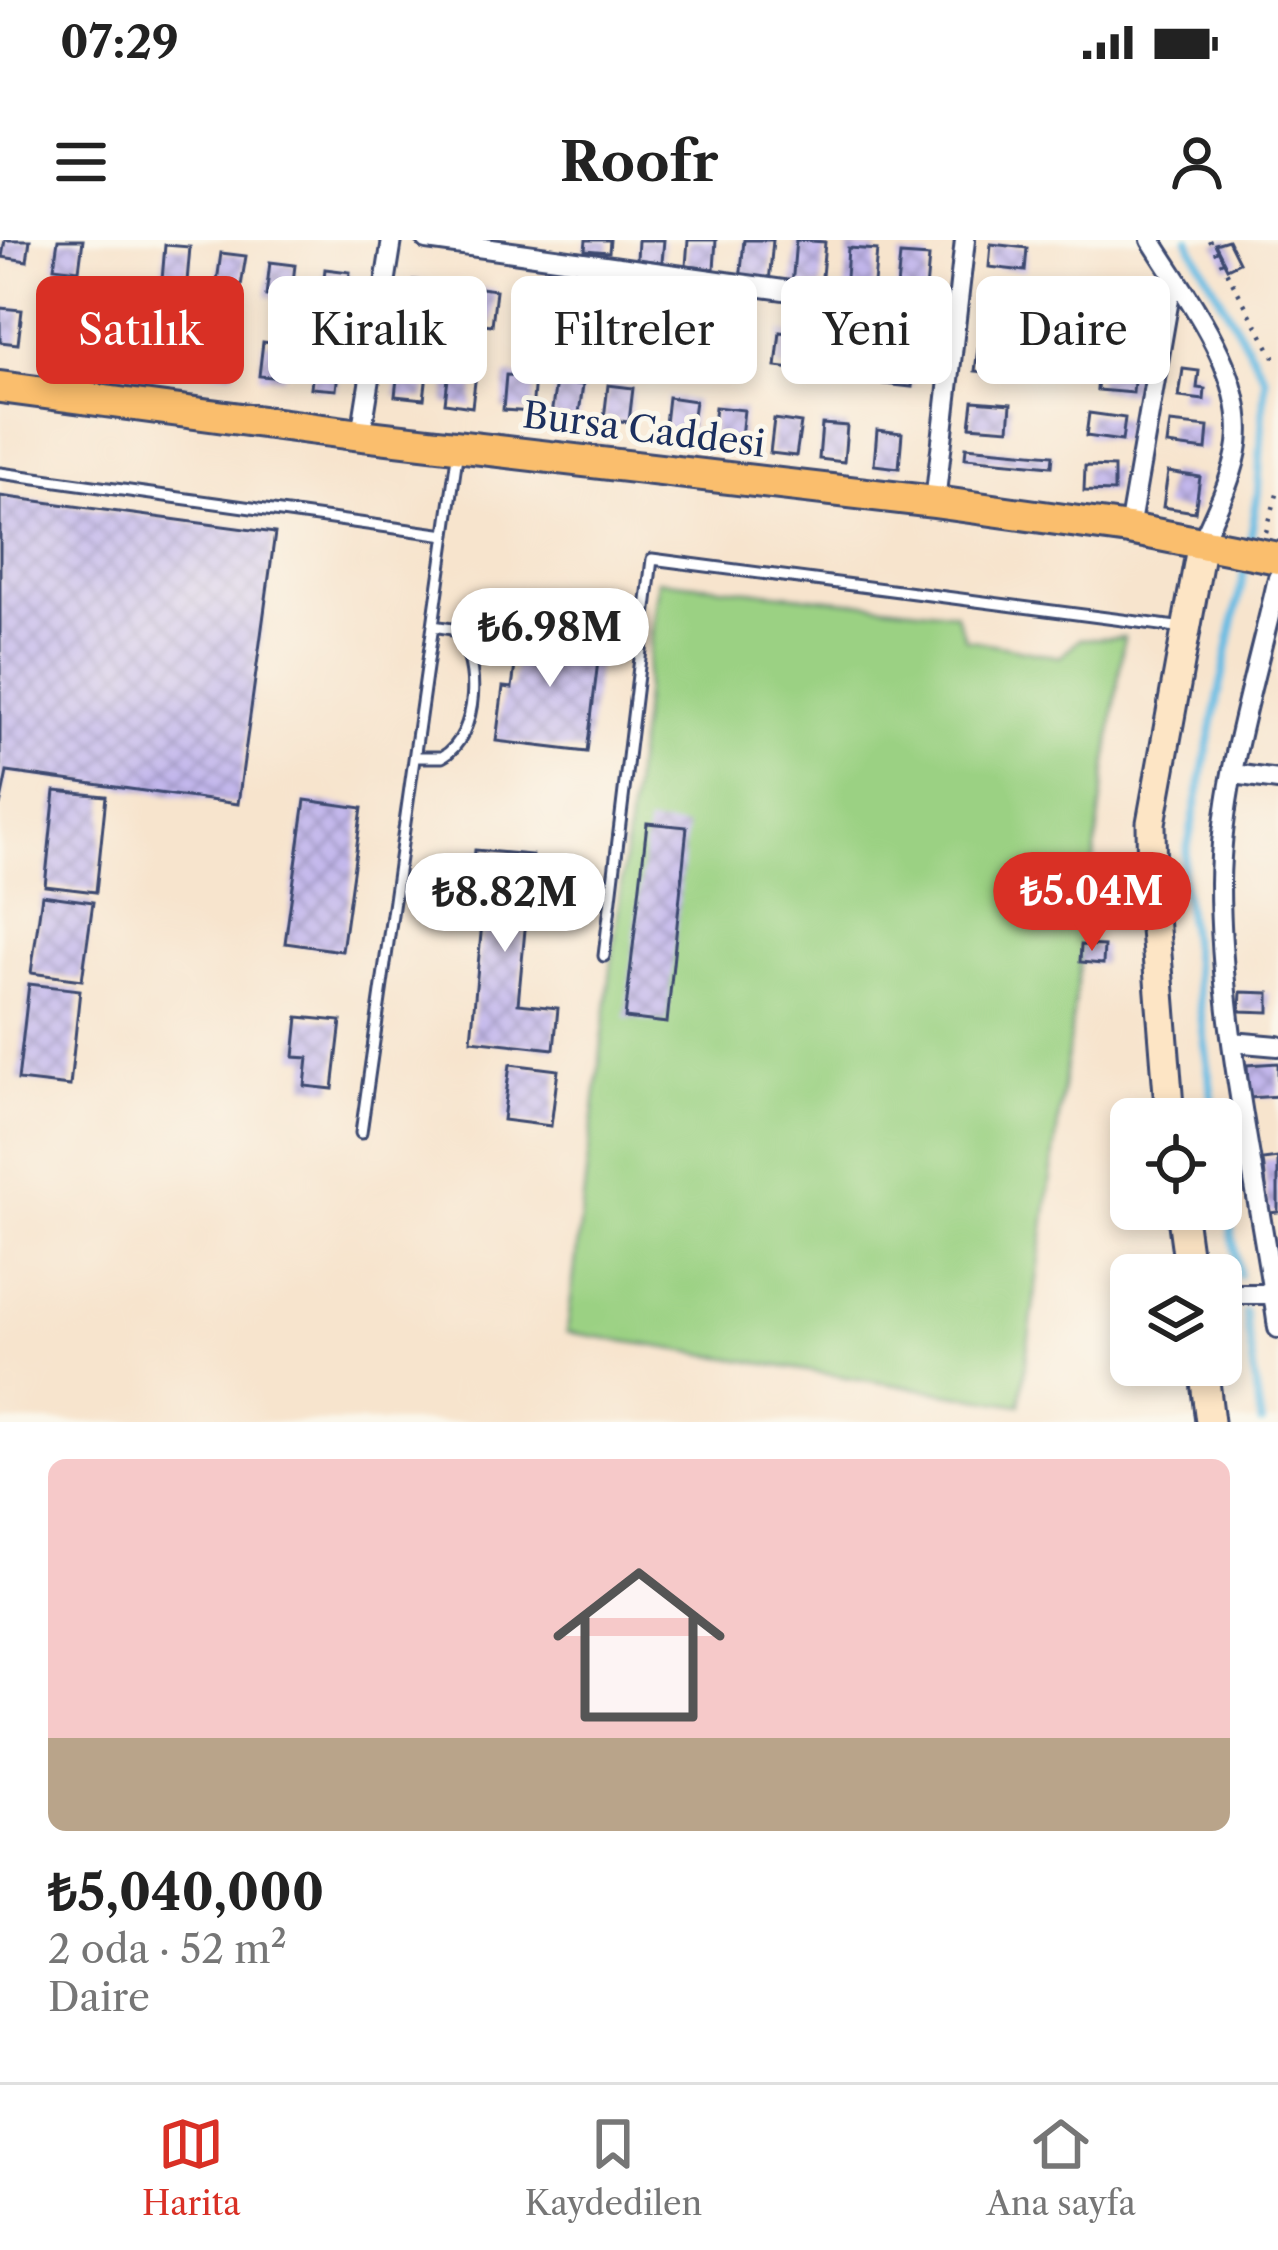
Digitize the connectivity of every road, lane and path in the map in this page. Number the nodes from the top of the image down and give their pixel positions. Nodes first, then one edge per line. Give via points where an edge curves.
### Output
1 (392, 240) edge
2 (428, 240) edge
3 (965, 240) edge
4 (1150, 240) edge
5 (1209, 240) edge
6 (1173, 276) junction
7 (955, 314) junction
8 (1278, 364) edge
9 (0, 386) edge
10 (361, 435) junction
11 (458, 446) junction
12 (0, 473) edge
13 (1278, 491) edge
14 (935, 502) junction
15 (1129, 529) junction
16 (446, 535) junction
17 (1215, 545) junction
18 (1271, 560) edge
19 (433, 626) junction
20 (1185, 629) junction
21 (415, 757) junction
22 (1234, 774) junction
23 (1278, 780) edge
24 (604, 956) dead end
25 (1232, 1042) junction
26 (1278, 1046) edge
27 (1169, 1098) edge
28 (361, 1132) dead end
29 (1242, 1294) edge
30 (1276, 1294) edge
31 (1278, 1328) edge
32 (1206, 1386) edge
33 (1210, 1422) edge

1 - 10 street
2 - 7 street
3 - 7 street
4 - 6 street
5 - 8 path
6 - 15 street
6 - 17 street via 1240,405
7 - 14 street
9 - 10 main road, Bursa Caddesi
10 - 11 main road, Bursa Caddesi
11 - 14 main road, Bursa Caddesi
11 - 16 lane
12 - 16 lane
13 - 18 path
14 - 15 main road, Bursa Caddesi
15 - 17 main road, Bursa Caddesi
16 - 19 lane
17 - 18 main road, Bursa Caddesi
17 - 20 street
18 - 22 street
19 - 21 lane
19 - 21 lane via 452,629 471,653 465,736 442,757
20 - 24 lane via 652,559
20 - 27 street via 1151,824
21 - 28 lane
22 - 23 street
22 - 25 street via 1220,885
25 - 26 street
25 - 30 street
29 - 30 street
30 - 31 street
32 - 33 street

